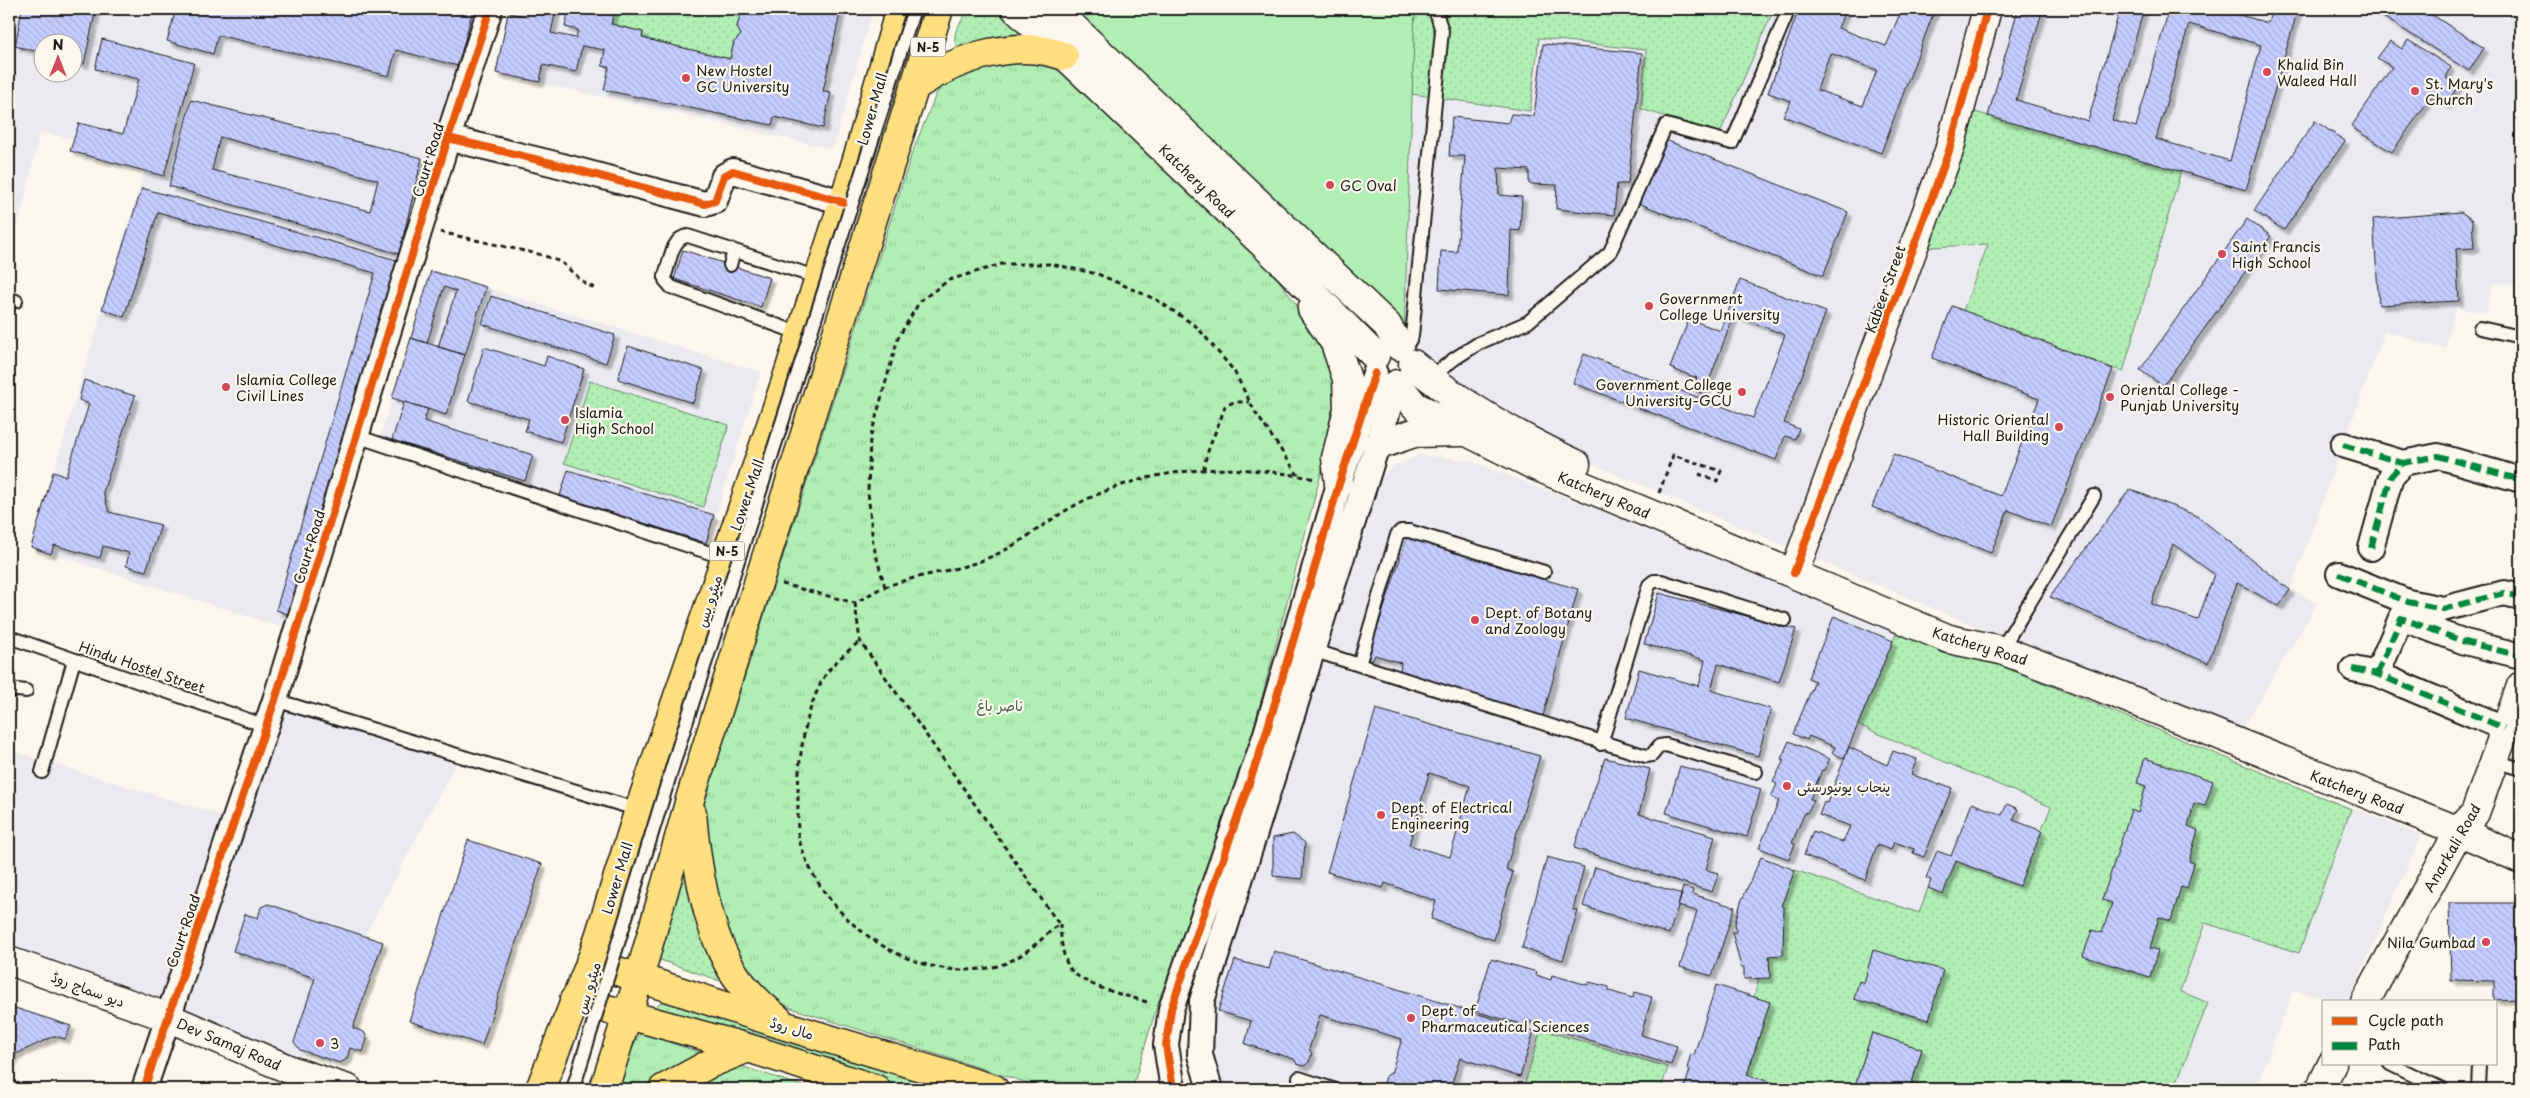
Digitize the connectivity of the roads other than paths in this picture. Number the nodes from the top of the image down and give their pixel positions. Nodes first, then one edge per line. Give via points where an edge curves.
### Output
1 (490, 9) edge
2 (940, 9) edge
3 (1016, 9) edge
4 (1054, 9) edge
5 (1434, 9) edge
6 (1789, 9) edge
7 (1987, 9) edge
8 (902, 12) edge
9 (1064, 56) junction
10 (917, 85) junction
11 (448, 138) junction
12 (843, 202) junction
13 (734, 251) junction
14 (1281, 261) junction
15 (730, 265) dead end
16 (819, 278) junction
17 (2480, 328) dead end
18 (801, 334) junction
19 (2521, 336) edge
20 (1399, 367) junction
21 (1465, 432) junction
22 (356, 436) junction
23 (2343, 445) dead end
24 (1376, 446) junction
25 (2404, 463) junction
26 (2521, 480) edge
27 (1339, 484) junction
28 (2094, 496) dead end
29 (2371, 548) dead end
30 (725, 558) junction
31 (1796, 564) junction
32 (1544, 572) dead end
33 (2339, 574) dead end
34 (2521, 596) edge
35 (1785, 620) dead end
36 (9, 637) edge
37 (1312, 650) junction
38 (2001, 650) junction
39 (2521, 656) edge
40 (74, 660) junction
41 (1359, 665) junction
42 (2353, 669) dead end
43 (2377, 674) junction
44 (2521, 686) edge
45 (9, 689) edge
46 (26, 691) dead end
47 (275, 700) junction
48 (266, 726) junction
49 (2504, 728) junction
50 (1601, 744) junction
51 (2494, 761) junction
52 (2521, 768) edge
53 (42, 772) dead end
54 (1756, 772) dead end
55 (691, 796) junction
56 (639, 810) junction
57 (2460, 832) junction
58 (2521, 859) edge
59 (9, 961) edge
60 (590, 962) junction
61 (639, 978) junction
62 (574, 1000) junction
63 (2366, 1000) edge
64 (627, 1016) junction
65 (167, 1017) junction
66 (786, 1026) junction
67 (748, 1048) junction
68 (2394, 1066) edge
69 (2479, 1066) edge
70 (1299, 1078) dead end
71 (144, 1089) edge
72 (348, 1089) edge
73 (540, 1089) edge
74 (573, 1089) edge
75 (604, 1089) edge
76 (663, 1089) edge
77 (876, 1089) edge
78 (994, 1089) edge
79 (1173, 1089) edge
80 (1210, 1089) edge
81 (1333, 1089) edge
82 (2442, 1089) edge
83 (2478, 1089) edge

1 - 11 street, Court Road
2 - 10 main road, N-5
3 - 9 main road, Katchery Road
4 - 20 main road, Katchery Road via 1387,325
5 - 20 lane via 1442,32 1412,336
6 - 20 lane via 1732,143 1666,125 1610,252 1528,322 1479,343 1454,358
7 - 31 main road, Kabeer Street via 1949,151
8 - 12 main road, Lower Mall / N-5
8 - 74 lane, میٹرو بس, bridge
9 - 10 main road via 1047,50 1024,48 993,52 964,61
9 - 14 main road, Katchery Road
10 - 55 main road, N-5
11 - 12 street via 705,204 715,201 724,176 733,171
11 - 22 street, Court Road
12 - 16 main road, Lower Mall / N-5
13 - 15 lane
13 - 16 lane
13 - 18 lane via 688,236 682,237 674,247 665,280 671,288 719,299
14 - 20 main road, Katchery Road
14 - 27 main road via 1329,332 1344,367 1348,409 1336,458
16 - 18 main road, Lower Mall / N-5
17 - 19 lane
18 - 30 main road, Lower Mall / N-5
20 - 21 main road, Katchery Road via 1415,406
20 - 24 street
20 - 27 street
20 - 31 main road via 1543,448
21 - 24 main road via 1414,433
21 - 31 main road, Katchery Road via 1533,465
22 - 30 lane
22 - 47 street, Court Road
23 - 25 street
24 - 37 street
25 - 26 street via 2438,456
25 - 29 street via 2391,476
27 - 79 street via 1265,738 1171,1010 1166,1045
28 - 38 lane
30 - 56 main road, Lower Mall / N-5
31 - 38 main road, Katchery Road via 1952,621
32 - 41 lane via 1401,531 1397,535
33 - 34 street via 2408,602 2443,609 2504,593
35 - 50 lane via 1654,581 1649,585
36 - 40 lane, Hindu Hostel Street
37 - 41 lane
37 - 80 street via 1202,1001 1200,1055
38 - 57 main road, Katchery Road
39 - 43 street via 2466,642 2402,618
40 - 48 lane, Hindu Hostel Street
40 - 53 lane
41 - 50 lane
42 - 43 street
43 - 49 street
44 - 49 main road, Anarkali Road
45 - 46 lane
47 - 48 street, Court Road
47 - 56 lane
48 - 65 street, Court Road
49 - 51 main road, Anarkali Road
50 - 54 lane via 1646,756 1666,745
51 - 52 lane
51 - 57 main road, Anarkali Road via 2474,812
55 - 61 main road, N-5
55 - 66 main road via 696,859 722,950 743,986
56 - 60 main road, Lower Mall / N-5
57 - 58 main road, Katchery Road
57 - 63 main road, Anarkali Road
59 - 65 main road, دیو سماج روڈ
60 - 61 main road, مال روڈ
60 - 62 main road, Lower Mall / N-5
61 - 64 main road, N-5
61 - 66 main road, مال روڈ
62 - 64 main road
62 - 73 main road, Lower Mall / N-5
64 - 67 main road
64 - 75 main road, N-5
65 - 71 street, Court Road
65 - 72 main road, Dev Samaj Road via 293,1071
66 - 78 main road, مال روڈ
67 - 76 main road via 709,1064
67 - 77 main road
68 - 82 lane
69 - 83 lane
70 - 81 lane

